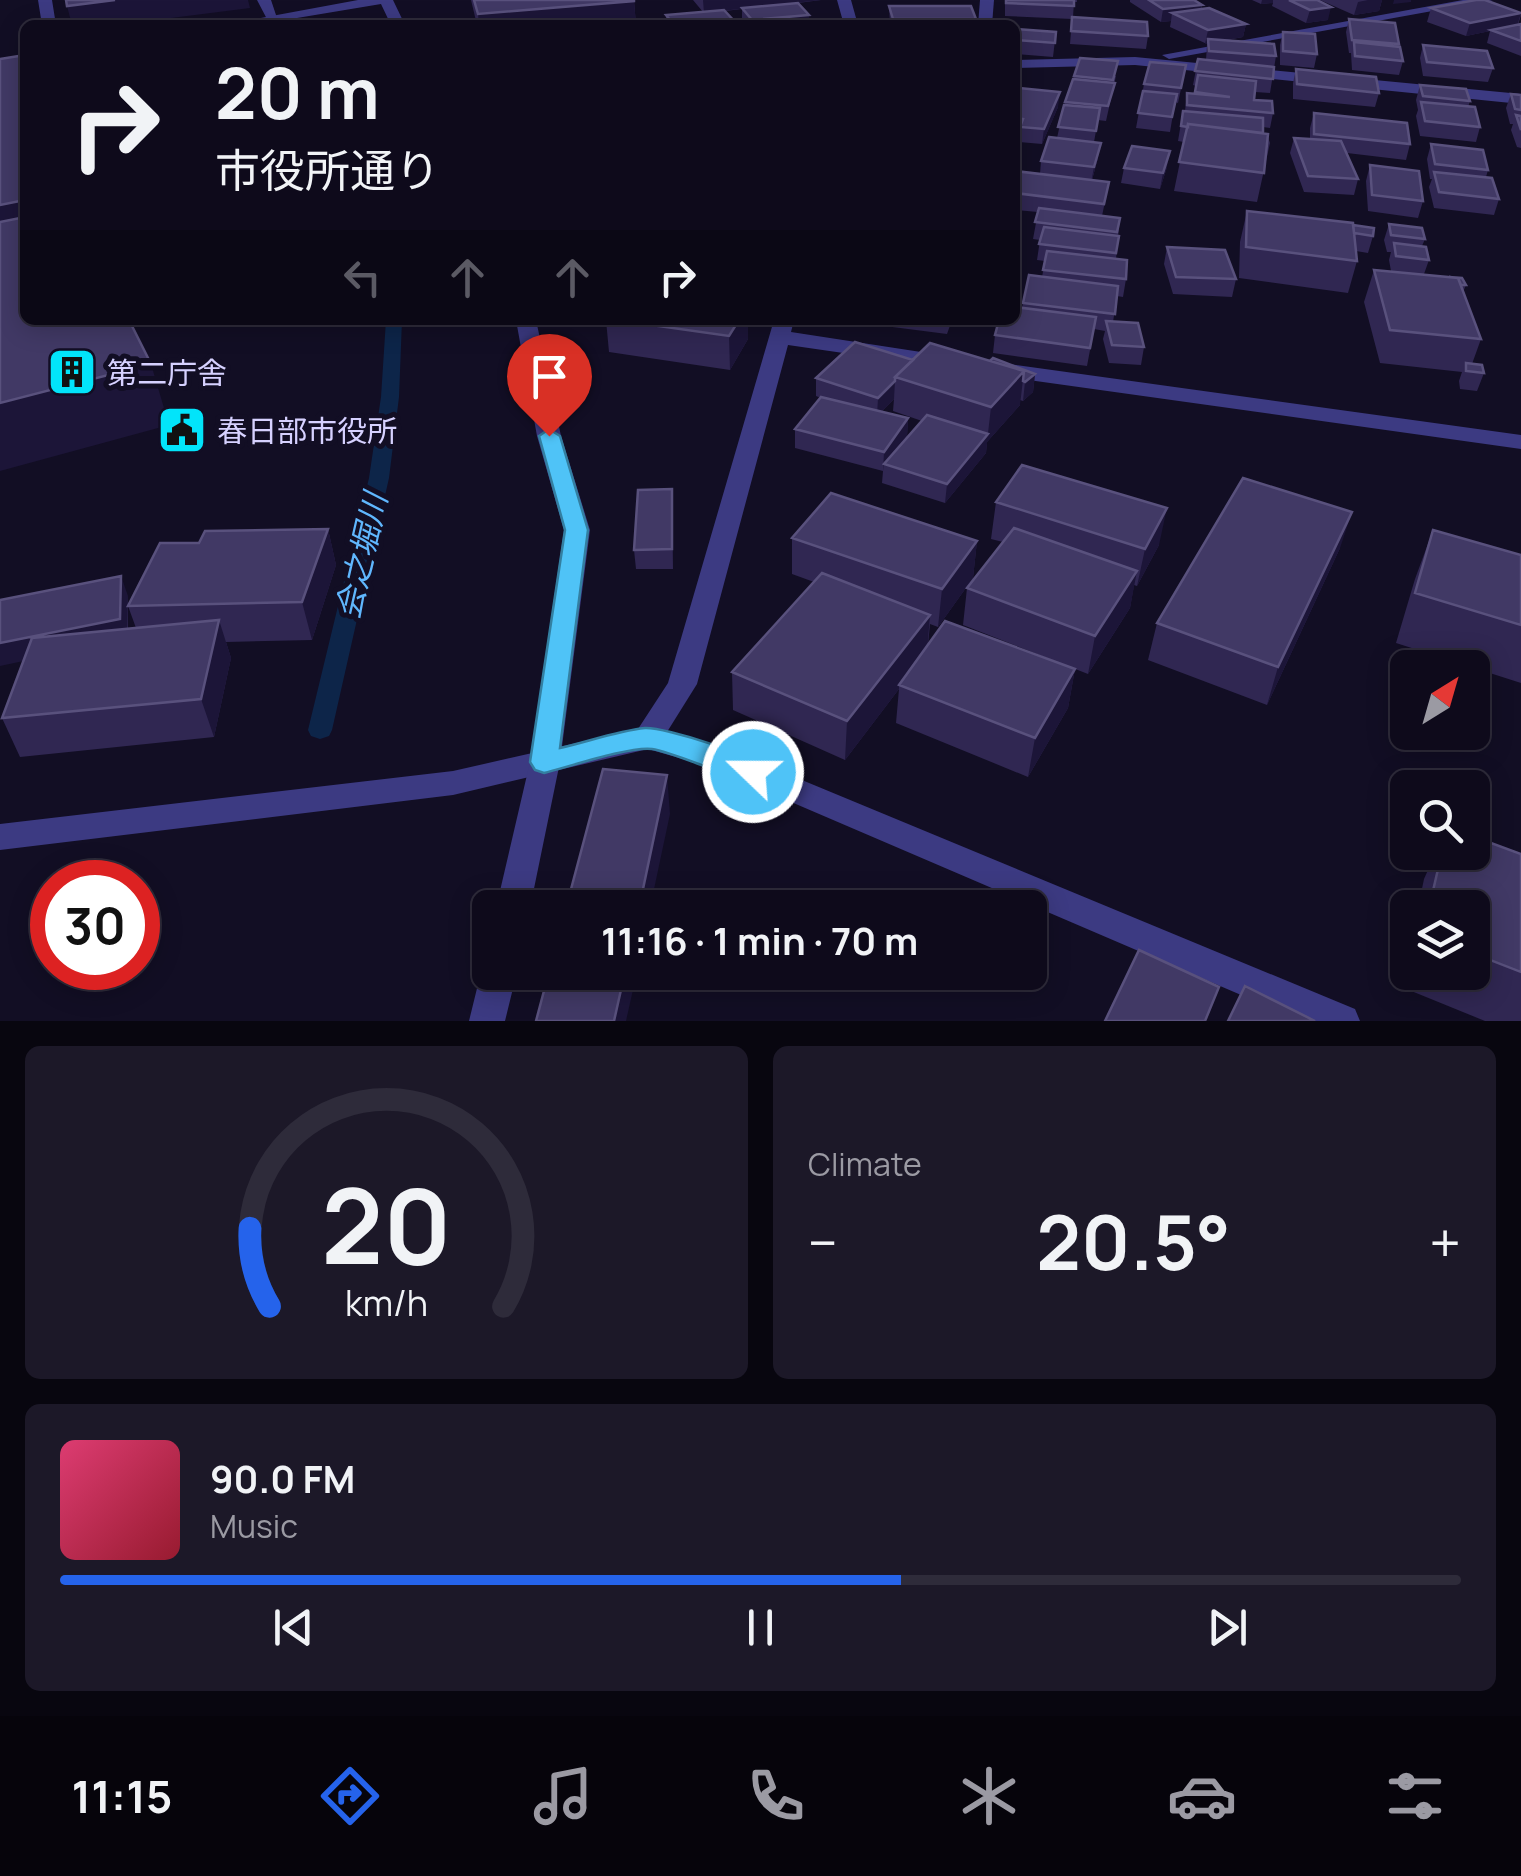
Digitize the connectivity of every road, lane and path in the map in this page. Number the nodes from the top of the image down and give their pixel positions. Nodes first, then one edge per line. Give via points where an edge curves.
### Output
1 (264, 0) edge
2 (384, 0) edge
3 (1486, 0) edge
4 (1468, 3) junction
5 (1504, 16) edge
6 (273, 18) junction
7 (261, 20) edge
8 (1134, 61) junction
9 (1020, 64) edge
10 (1521, 99) edge
11 (527, 325) edge
12 (781, 329) edge
13 (1521, 442) edge
14 (648, 738) junction
15 (544, 762) junction
16 (0, 837) edge
17 (518, 890) edge
18 (495, 990) edge
19 (487, 1021) edge
20 (1342, 1021) edge

1 - 6 street
2 - 6 street
3 - 4 street
4 - 5 street
4 - 8 street
6 - 7 street
8 - 9 street
8 - 10 street
11 - 15 street via 577,530
12 - 13 street
12 - 14 street via 682,684
14 - 15 street
14 - 20 street via 716,757
15 - 16 street via 453,783
15 - 17 street
18 - 19 street

